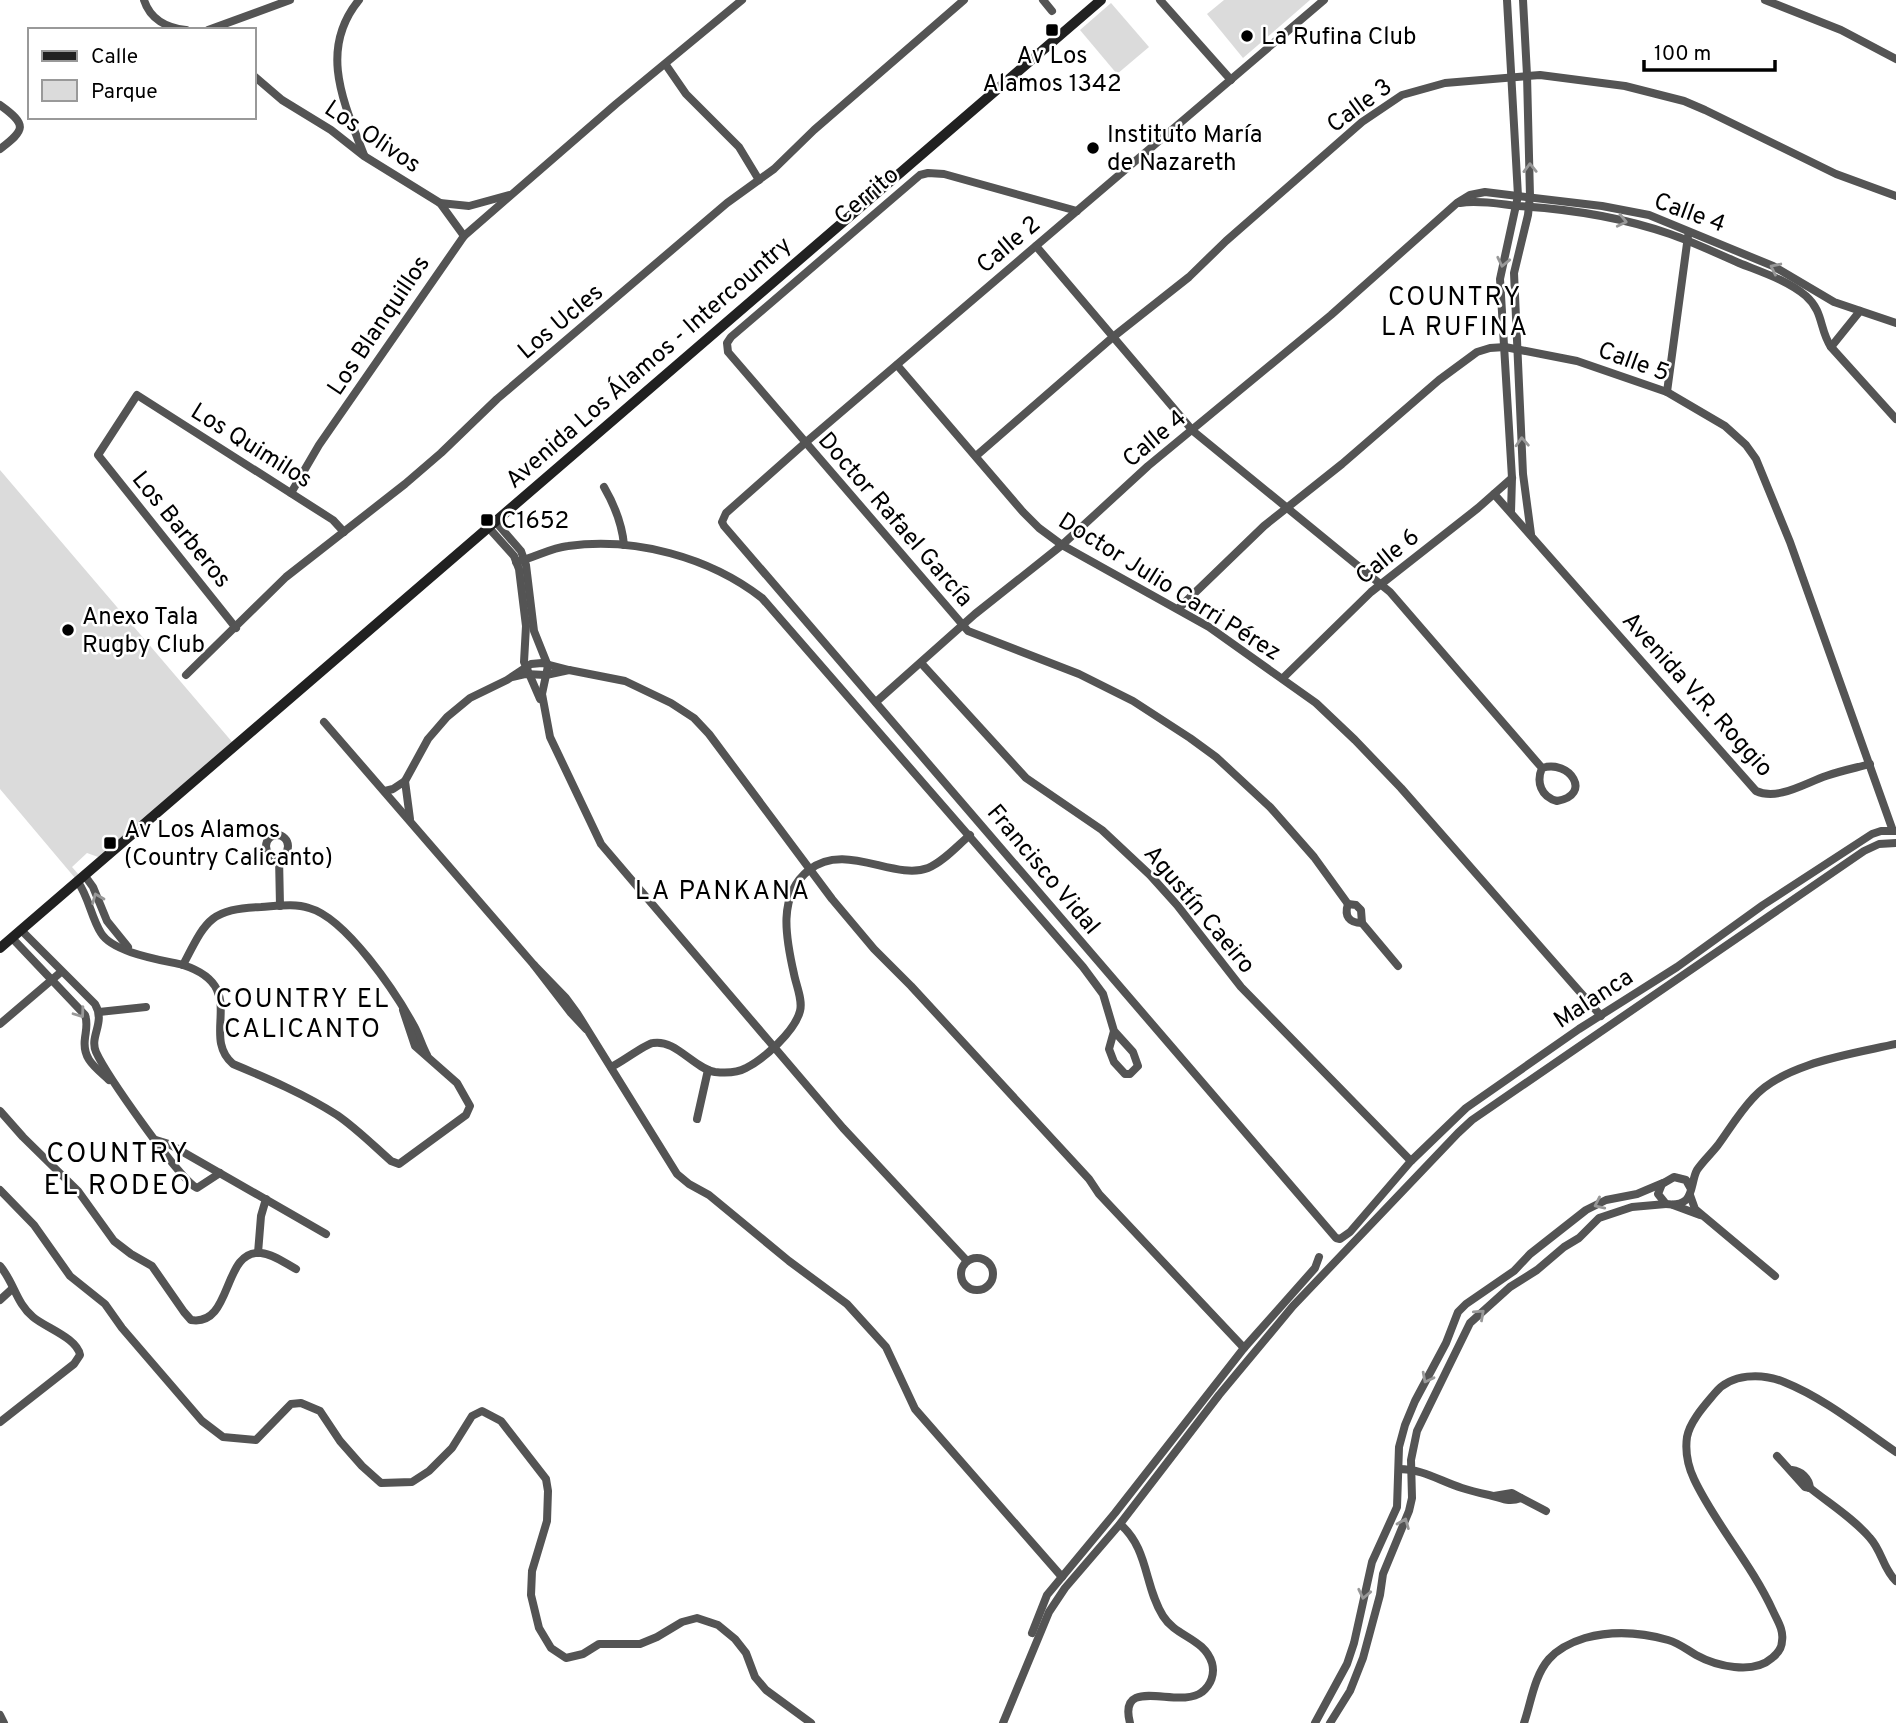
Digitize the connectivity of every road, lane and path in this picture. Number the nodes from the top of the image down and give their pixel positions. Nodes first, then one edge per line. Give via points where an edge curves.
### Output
1 (145, 0) edge
2 (290, 0) edge
3 (359, 0) edge
4 (742, 0) edge
5 (964, 0) edge
6 (1043, 0) edge
7 (1101, 0) edge
8 (1160, 0) edge
9 (1324, 0) edge
10 (1507, 0) edge
11 (1523, 0) edge
12 (1765, 0) edge
13 (1052, 11) dead end
14 (239, 20) junction
15 (180, 28) edge
16 (214, 28) edge
17 (233, 28) edge
18 (1896, 59) edge
19 (666, 65) junction
20 (1527, 75) junction
21 (1513, 77) junction
22 (256, 78) edge
23 (1231, 80) junction
24 (0, 105) edge
25 (0, 149) edge
26 (364, 156) junction
27 (759, 180) junction
28 (514, 193) junction
29 (1530, 196) junction
30 (1896, 197) edge
31 (1517, 201) junction
32 (440, 203) junction
33 (1530, 206) junction
34 (1077, 211) junction
35 (1690, 230) junction
36 (464, 236) junction
37 (1687, 241) junction
38 (1036, 246) junction
39 (1833, 302) junction
40 (1860, 311) junction
41 (1822, 318) junction
42 (1896, 323) edge
43 (1113, 337) junction
44 (1505, 347) junction
45 (1831, 347) junction
46 (1517, 348) junction
47 (730, 357) joint
48 (897, 365) junction
49 (1667, 393) junction
50 (137, 395) joint
51 (1896, 418) edge
52 (1192, 431) junction
53 (805, 443) junction
54 (976, 456) junction
55 (1523, 474) junction
56 (1512, 478) junction
57 (604, 487) dead end
58 (291, 493) junction
59 (1494, 494) junction
60 (1286, 508) junction
61 (1511, 512) junction
62 (722, 522) joint
63 (492, 524) junction
64 (344, 532) junction
65 (1531, 534) junction
66 (624, 545) junction
67 (1062, 545) junction
68 (520, 561) junction
69 (1381, 584) junction
70 (1178, 609) junction
71 (962, 625) junction
72 (236, 628) junction
73 (921, 663) junction
74 (547, 664) junction
75 (569, 670) junction
76 (527, 671) junction
77 (186, 675) dead end
78 (546, 675) junction
79 (1283, 678) junction
80 (876, 702) junction
81 (543, 704) junction
82 (324, 722) dead end
83 (1870, 764) junction
84 (1542, 768) junction
85 (405, 781) junction
86 (385, 791) junction
87 (411, 822) junction
88 (1894, 831) edge
89 (970, 835) junction
90 (1896, 843) edge
91 (279, 857) dead end
92 (810, 868) junction
93 (81, 879) junction
94 (1348, 904) junction
95 (280, 906) junction
96 (1362, 923) junction
97 (16, 934) junction
98 (0, 948) edge
99 (183, 965) junction
100 (1398, 966) dead end
101 (61, 972) junction
102 (52, 981) junction
103 (146, 1007) dead end
104 (99, 1012) junction
105 (1601, 1016) junction
106 (0, 1024) edge
107 (1114, 1031) junction
108 (1896, 1044) edge
109 (773, 1047) junction
110 (611, 1068) junction
111 (708, 1070) junction
112 (116, 1087) junction
113 (0, 1111) edge
114 (697, 1119) dead end
115 (156, 1140) junction
116 (1410, 1161) junction
117 (1702, 1163) junction
118 (220, 1173) junction
119 (1674, 1177) junction
120 (1663, 1183) junction
121 (0, 1190) edge
122 (1690, 1192) junction
123 (266, 1199) junction
124 (1669, 1205) junction
125 (1706, 1218) junction
126 (326, 1234) dead end
127 (1340, 1239) joint
128 (258, 1253) junction
129 (1318, 1257) dead end
130 (967, 1261) dead end
131 (0, 1266) edge
132 (296, 1269) dead end
133 (1775, 1276) dead end
134 (12, 1289) junction
135 (0, 1300) edge
136 (1448, 1339) junction
137 (1460, 1343) junction
138 (1244, 1348) junction
139 (0, 1422) edge
140 (1896, 1452) edge
141 (1777, 1456) dead end
142 (1399, 1469) junction
143 (1412, 1469) junction
144 (1546, 1511) dead end
145 (1120, 1524) junction
146 (1062, 1577) junction
147 (1896, 1581) edge
148 (1032, 1633) dead end
149 (1356, 1634) junction
150 (1369, 1635) junction
151 (0, 1715) edge
152 (4, 1723) edge
153 (811, 1723) edge
154 (1003, 1723) edge
155 (1129, 1723) edge
156 (1315, 1723) edge
157 (1330, 1723) edge
158 (1524, 1723) edge

1 - 15 street via 157,20
2 - 14 street
3 - 26 street via 346,19 336,70
4 - 19 street, Los Blanquillos
5 - 27 street, Los Ucles
6 - 13 street
7 - 63 main road, Avenida Los Álamos - Intercountry
8 - 23 street
9 - 23 street, Calle 2
10 - 21 street
11 - 20 street
12 - 18 street via 1841,30
14 - 16 street
14 - 17 street
19 - 27 street via 698,107 739,147
19 - 28 street, Los Blanquillos
20 - 21 street, Calle 3
29 -> 20 street
20 - 30 street, Calle 3 via 1625,86 1684,101 1836,174
21 - 31 street
21 - 43 street, Calle 3 via 1431,86 1378,108 1189,276
22 - 26 street, Los Olivos
23 - 34 street, Calle 2
24 - 25 street via 19,123 20,131
26 - 32 street, Los Olivos
27 - 64 street, Los Ucles
28 - 32 street, Los Blanquillos via 469,206
28 - 36 street, Los Blanquillos
29 - 31 street, Calle 4
29 - 33 street
29 - 35 street, Calle 4 via 1649,215
31 - 33 street, Calle 4
31 -> 44 street via 1500,279
31 - 52 street, Calle 4 via 1479,193 1457,203
32 - 36 street, Los Olivos
33 -> 37 street, Calle 4 via 1592,214
33 - 46 street via 1514,273
34 - 38 street, Calle 2
34 - 47 street, Cerrito via 944,174 920,175 731,337 726,347
35 - 37 street
39 -> 35 street, Calle 4 via 1773,266
36 - 58 street, Los Blanquillos via 319,445
37 - 41 street, Calle 4 via 1796,289
37 - 49 street
38 - 43 street
38 - 48 street, Calle 2
39 - 40 street, Calle 4
39 - 41 street
40 - 42 street, Calle 4
40 - 45 street
41 - 45 street
43 - 52 street
43 - 54 street, Calle 3
44 - 46 street, Calle 5
44 - 56 street
44 - 60 street, Calle 5 via 1483,349 1468,357
45 - 51 street
46 - 49 street, Calle 5 via 1568,359
55 -> 46 street
47 - 53 street, Doctor Rafael García
48 - 53 street, Calle 2
48 - 54 street, Doctor Julio Carri Pérez
49 - 83 street, Calle 5 via 1724,426 1756,459
50 - 58 street, Los Quimilos
50 - 72 street, Los Barberos via 98,455
52 - 60 street
52 - 67 street, Calle 4
53 - 62 street, Calle 2 via 726,513
53 - 71 street, Doctor Rafael García
54 - 67 street, Doctor Julio Carri Pérez via 1023,512
55 - 56 street, Calle 6
55 - 65 street
56 - 59 street, Calle 6
56 - 61 street
57 - 66 street via 623,528
58 - 64 street, Los Quimilos
59 - 61 street, Avenida V.R. Roggio
59 - 69 street, Calle 6
60 - 69 street
60 - 70 street, Calle 5
61 - 65 street, Avenida V.R. Roggio
62 - 80 street, Francisco Vidal
63 - 68 street
63 - 93 main road, Avenida Los Álamos - Intercountry
64 - 72 street, Los Ucles via 286,577
65 - 83 street, Avenida V.R. Roggio via 1756,791 1780,792
66 - 68 street via 569,545
66 - 89 street via 694,561 762,598
67 - 70 street, Doctor Julio Carri Pérez
67 - 71 street, Calle 4
68 - 74 street via 529,577 534,631
68 - 76 street
69 - 79 street, Calle 6
69 - 84 street
70 - 79 street, Doctor Julio Carri Pérez
71 - 73 street, Calle 4
71 - 94 street, Doctor Rafael García via 971,633 1091,680 1190,738 1270,807
72 - 77 street, Los Ucles
73 - 80 street, Calle 4
73 - 116 street, Agustín Caeiro via 1026,778 1102,830 1150,875 1241,987
74 - 75 street
74 - 76 street via 537,663
74 - 78 street
75 - 78 street
75 - 92 street via 625,681 694,718
76 - 78 street
76 - 81 street
76 - 85 street via 476,694 447,718 428,739
78 - 81 street
79 - 105 street, Doctor Julio Carri Pérez via 1382,767
80 - 127 street, Francisco Vidal via 1332,1236
81 - 109 street via 553,746 605,851
82 - 86 street
83 - 88 street, Calle 5
84 - 84 street via 1567,771 1575,783 1572,794 1557,802 1546,797 1539,783
85 - 86 street
85 - 87 street
86 - 87 street
87 - 110 street via 534,965
88 - 105 street, Malanca via 1872,834
89 - 92 street via 924,869 848,858
89 - 107 street via 1096,984
90 - 145 street via 1879,844 1864,852 1466,1126 1293,1306
91 - 95 street
92 - 109 street via 791,892 786,908 800,1011
92 - 138 street via 874,949
93 - 97 main road, Avenida Los Álamos - Intercountry
93 - 99 street via 104,937 133,952
94 - 96 street, Doctor Rafael García via 1361,910
94 - 96 street, Doctor Rafael García via 1348,919
95 - 99 street via 232,908 217,915 202,928
95 - 99 street via 307,907 333,920 386,980 428,1056 469,1101 469,1111 403,1162 395,1163 322,1106 227,1059 220,1045 219,996 207,975
96 - 100 street, Doctor Rafael García
97 - 98 main road, Avenida Los Álamos - Intercountry
97 - 101 street
97 - 102 street
101 - 102 street
101 - 104 street
102 - 106 street
102 -> 112 street via 85,1015 86,1054
103 - 104 street
104 - 112 street via 94,1047
105 - 116 street, Malanca via 1466,1108
107 - 107 street via 1111,1056 1119,1070 1130,1074 1138,1066 1137,1059
108 - 117 street via 1823,1061 1770,1083
109 - 111 street via 742,1070
109 - 130 street
110 - 111 street via 653,1043 666,1045
110 - 146 street via 683,1179 838,1296 886,1347 915,1409
111 - 114 street
112 - 115 street
113 - 128 street via 83,1197 114,1241 152,1266 191,1320 204,1319 215,1311 238,1265
115 - 118 street
115 - 118 street via 194,1187
116 - 127 street, Malanca
117 - 119 street
117 - 122 street
118 - 123 street
119 - 120 street
119 - 122 street via 1686,1180
120 - 124 street via 1658,1194
120 -> 136 street via 1606,1200 1570,1221 1514,1271 1461,1308
121 - 153 street via 34,1225 70,1276 105,1304 202,1421 223,1437 256,1440 291,1404 301,1403 320,1411 355,1458 381,1483 412,1482 452,1448 472,1416 482,1411 501,1421 545,1479 547,1521 532,1571 531,1595 551,1647 566,1658 599,1644 640,1644 697,1618 718,1625 735,1639 766,1690
122 - 124 street via 1685,1201
122 - 125 street via 1692,1204
123 - 126 street
123 - 128 street
124 - 125 street
137 -> 124 street via 1474,1318 1599,1218 1632,1207
125 - 133 street
128 - 132 street
129 - 138 street via 1315,1268
131 - 134 street
134 - 135 street
134 - 139 street via 23,1309 75,1345 80,1355
136 - 137 street
136 -> 142 street via 1405,1425
137 - 143 street via 1417,1431
138 - 146 street
140 - 158 street via 1795,1386 1755,1377 1725,1383 1689,1431 1689,1465 1766,1596 1782,1632 1780,1650 1761,1665 1741,1667 1703,1658 1657,1637 1629,1632 1597,1635 1566,1646 1548,1660
141 - 147 street via 1805,1487 1864,1530
142 - 143 street
142 -> 149 street via 1397,1507 1372,1562
143 - 144 street via 1502,1500 1521,1498
150 -> 143 street via 1386,1565 1409,1511
145 - 154 street via 1054,1603
145 - 155 street via 1131,1533 1142,1554 1164,1619 1205,1648 1212,1666 1209,1685 1197,1696 1134,1698 1128,1709
146 - 148 street via 1045,1599
149 - 150 street
149 - 156 street via 1343,1674
150 - 157 street via 1350,1691
151 - 152 street

